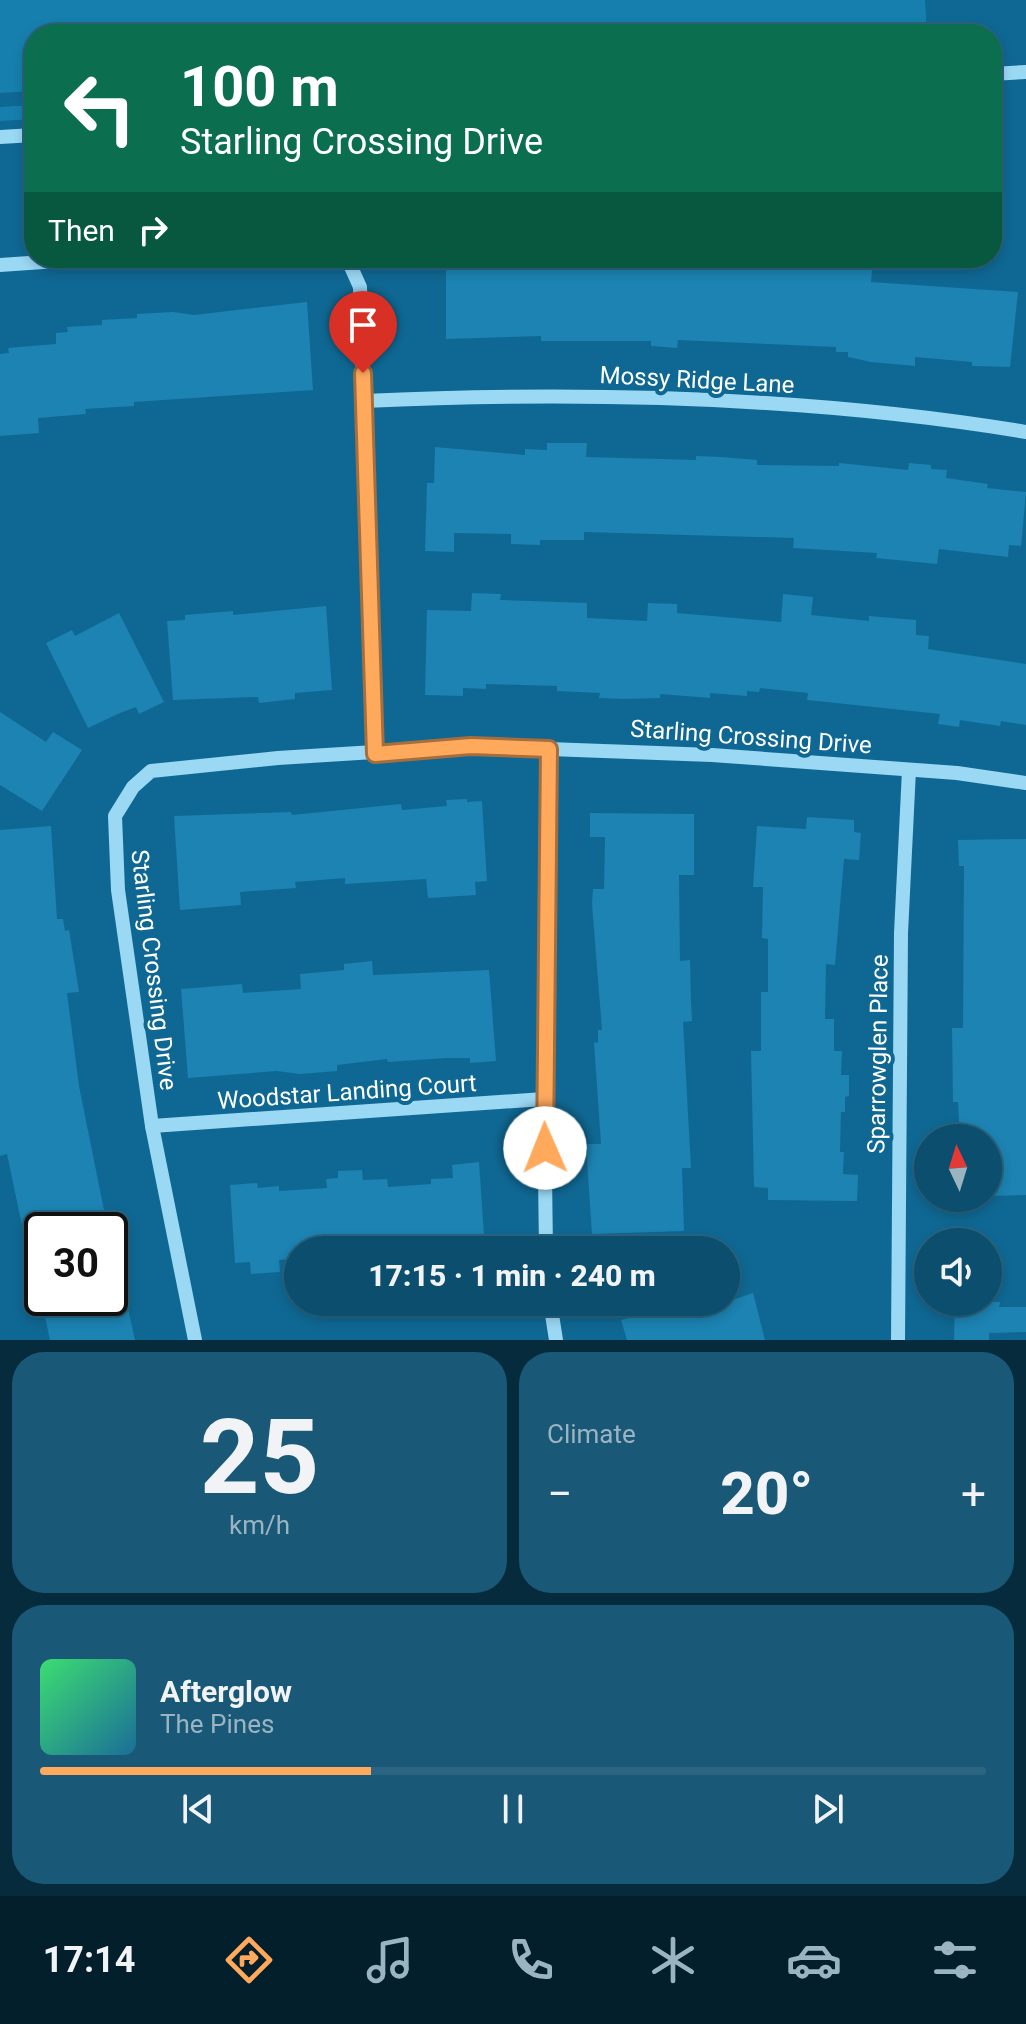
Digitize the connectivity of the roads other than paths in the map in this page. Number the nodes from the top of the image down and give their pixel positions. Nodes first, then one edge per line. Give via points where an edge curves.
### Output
1 (1026, 72) edge
2 (1002, 73) edge
3 (24, 136) edge
4 (0, 137) edge
5 (24, 263) edge
6 (0, 265) edge
7 (351, 268) edge
8 (364, 401) junction
9 (1026, 432) edge
10 (549, 749) junction
11 (375, 754) junction
12 (909, 770) junction
13 (1026, 783) edge
14 (544, 1099) junction
15 (152, 1126) junction
16 (546, 1236) edge
17 (552, 1316) edge
18 (195, 1340) edge
19 (556, 1340) edge
20 (898, 1340) edge

1 - 2 street
3 - 4 street
5 - 6 street
7 - 8 street via 360,287
8 - 9 street, Mossy Ridge Lane via 472,396 787,405
8 - 11 street
10 - 11 street, Starling Crossing Drive via 471,746
10 - 12 street, Starling Crossing Drive
10 - 14 street
11 - 15 street, Starling Crossing Drive via 151,771 133,787 115,816 118,890
12 - 13 street, Starling Crossing Drive
12 - 20 street, Sparrowglen Place via 901,933
14 - 15 street, Woodstar Landing Court
14 - 16 street
15 - 18 street, Starling Crossing Drive
17 - 19 street

